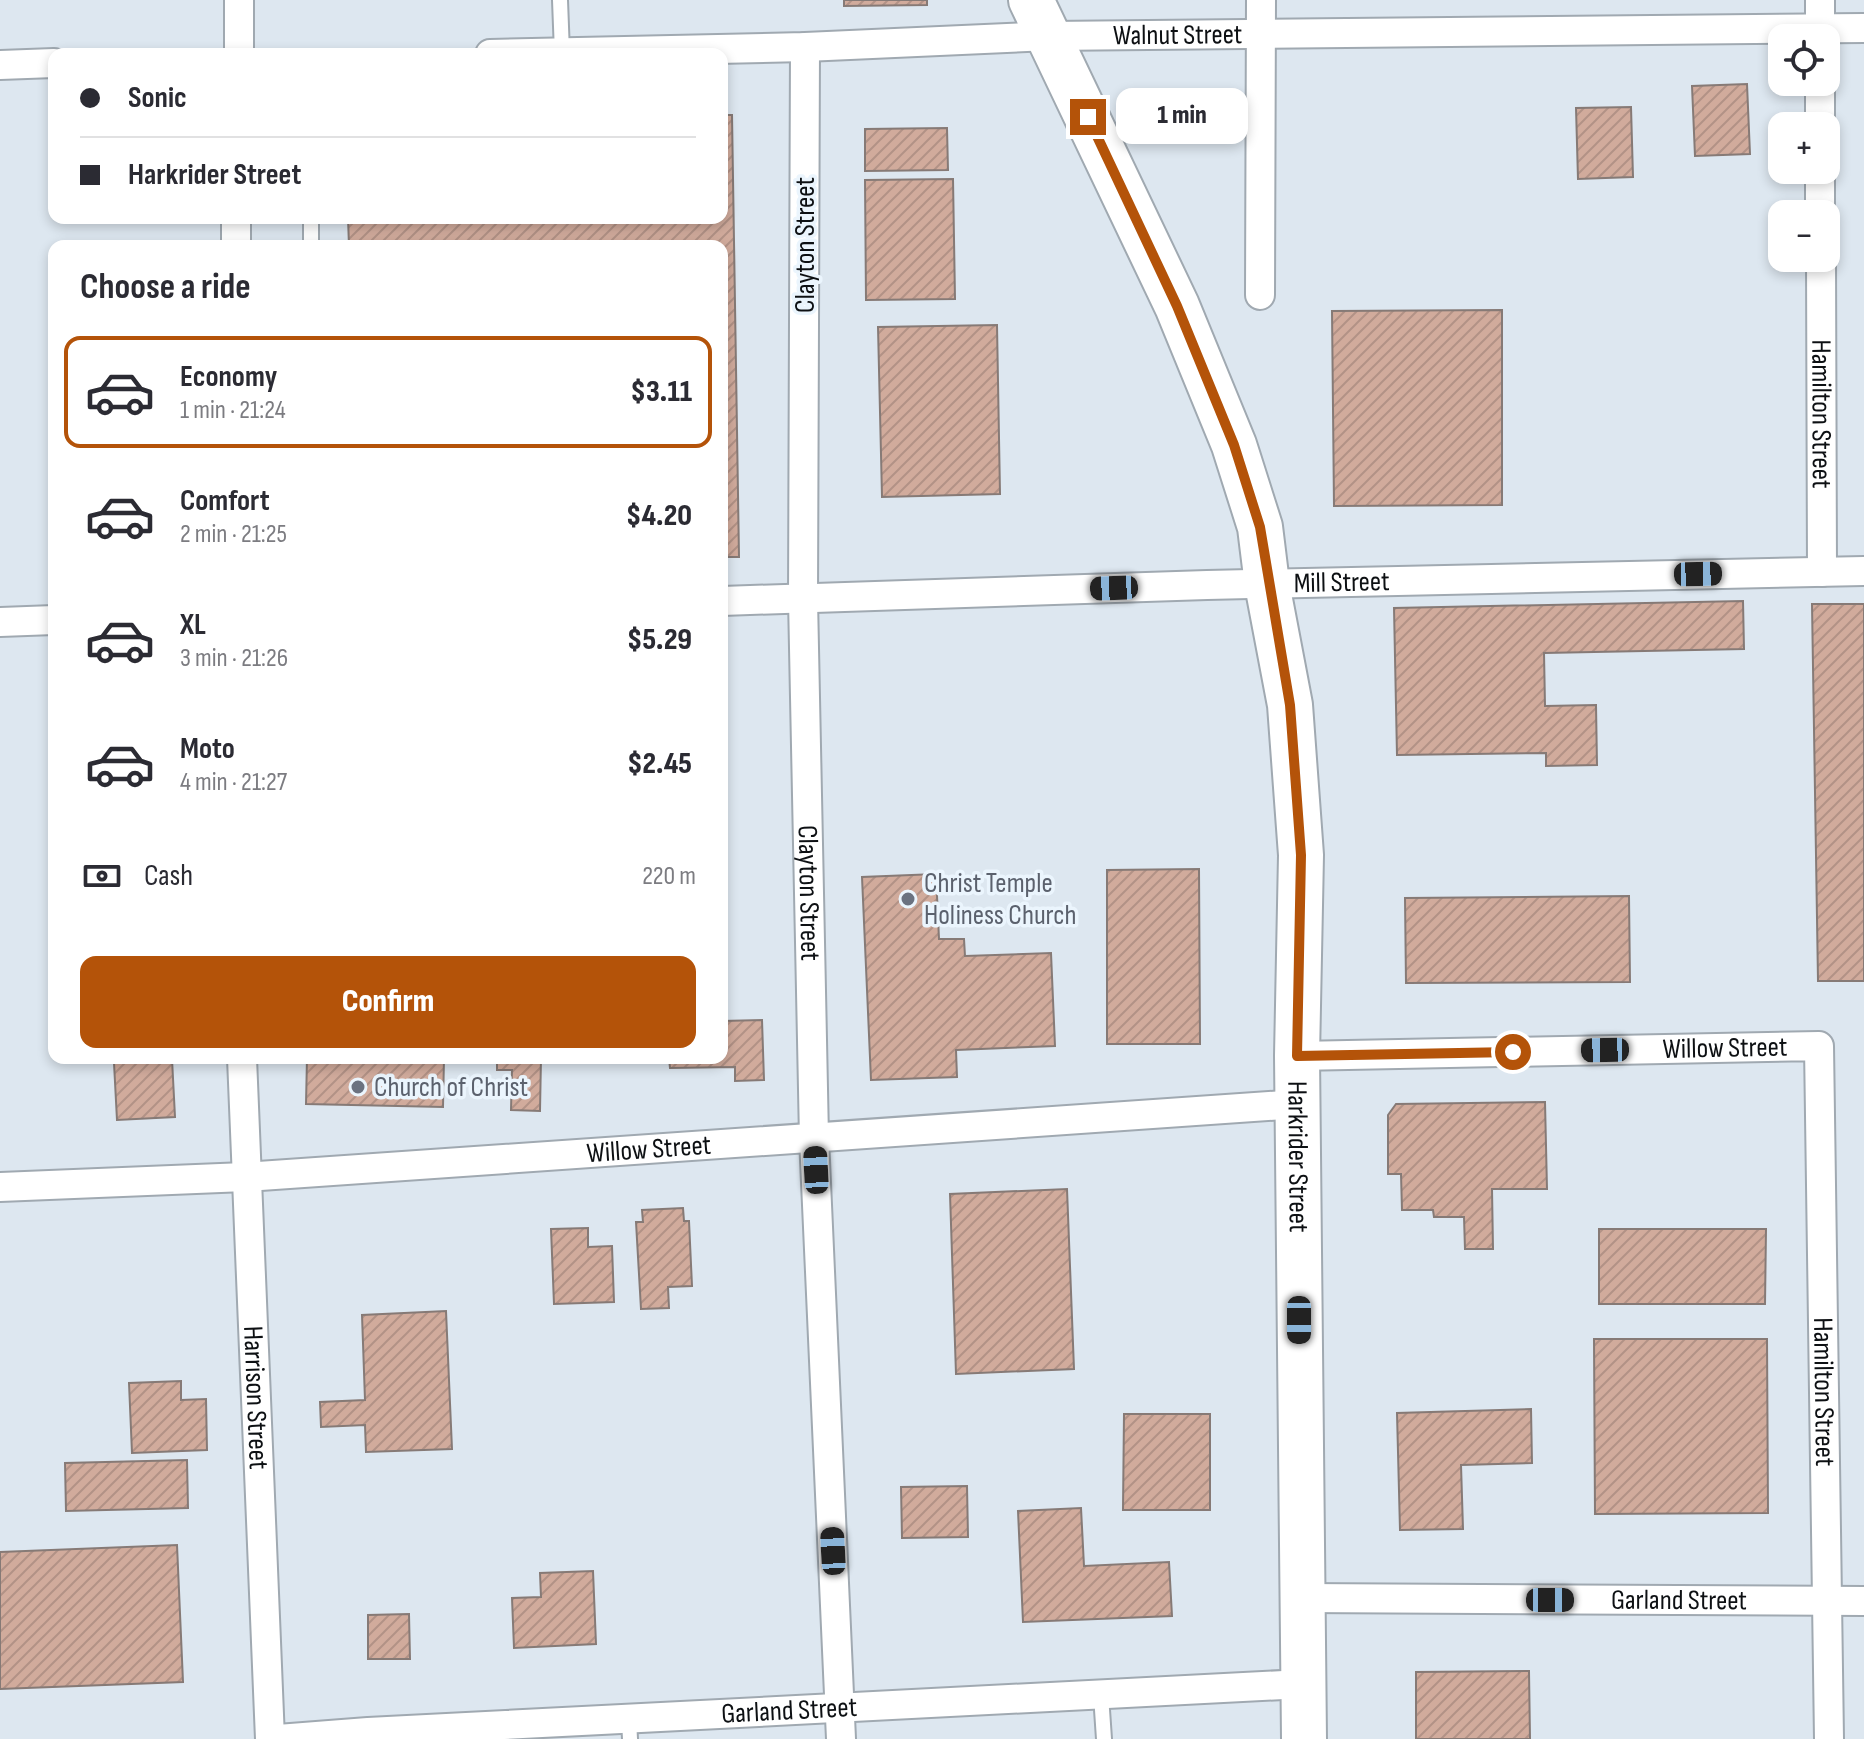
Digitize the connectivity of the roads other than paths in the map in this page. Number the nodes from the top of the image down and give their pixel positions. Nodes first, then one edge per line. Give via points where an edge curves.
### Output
1 (239, 0) edge
2 (560, 0) edge
3 (1261, 0) edge
4 (1820, 0) edge
5 (1040, 18) edge
6 (1820, 24) edge
7 (1864, 28) edge
8 (1840, 31) edge
9 (1263, 34) junction
10 (1768, 34) edge
11 (805, 47) junction
12 (239, 48) edge
13 (562, 48) edge
14 (728, 49) edge
15 (48, 63) edge
16 (0, 65) edge
17 (1821, 272) edge
18 (1260, 295) dead end
19 (1864, 571) edge
20 (1822, 572) junction
21 (1267, 584) junction
22 (803, 599) junction
23 (728, 601) edge
24 (48, 620) edge
25 (0, 622) edge
26 (1819, 1046) joint
27 (1297, 1056) junction
28 (242, 1064) edge
29 (1298, 1104) junction
30 (814, 1138) junction
31 (245, 1177) junction
32 (0, 1187) edge
33 (1301, 1598) junction
34 (1828, 1601) junction
35 (1864, 1601) edge
36 (1302, 1684) junction
37 (1101, 1695) junction
38 (840, 1709) junction
39 (630, 1729) edge
40 (368, 1736) edge
41 (270, 1739) edge
42 (278, 1739) edge
43 (841, 1739) edge
44 (1104, 1739) edge
45 (1304, 1739) edge
46 (1829, 1739) edge

1 - 12 street
2 - 13 lane
3 - 9 street
4 - 6 street
5 - 9 street, Walnut Street
5 - 11 street, Walnut Street
5 - 21 main road, Harkrider Street via 1177,306 1234,445 1260,527
7 - 8 street, Walnut Street
9 - 10 street, Walnut Street
9 - 18 street
11 - 14 street, Walnut Street
11 - 22 street, Clayton Street
15 - 16 street
17 - 20 street, Hamilton Street
19 - 20 street, Mill Street
20 - 21 street, Mill Street
21 - 22 street, Mill Street
21 - 27 main road, Harkrider Street via 1290,705 1301,855
22 - 23 street, Mill Street
22 - 30 street, Clayton Street
24 - 25 street
26 - 27 street, Willow Street
26 - 34 street, Hamilton Street
27 - 29 main road, Harkrider Street
28 - 31 street, Harrison Street
29 - 30 street, Willow Street
29 - 33 main road, Harkrider Street
30 - 31 street, Willow Street
30 - 38 street, Clayton Street
31 - 32 street, Willow Street
31 - 41 street, Harrison Street
33 - 34 street, Garland Street
33 - 36 main road, Harkrider Street
34 - 35 street, Garland Street
34 - 46 street, Hamilton Street
36 - 37 street, Garland Street
36 - 45 main road, Harkrider Street
37 - 38 street, Garland Street
37 - 44 lane
38 - 39 street, Garland Street
38 - 43 street, Clayton Street
39 - 40 street, Garland Street
40 - 42 street, Garland Street

